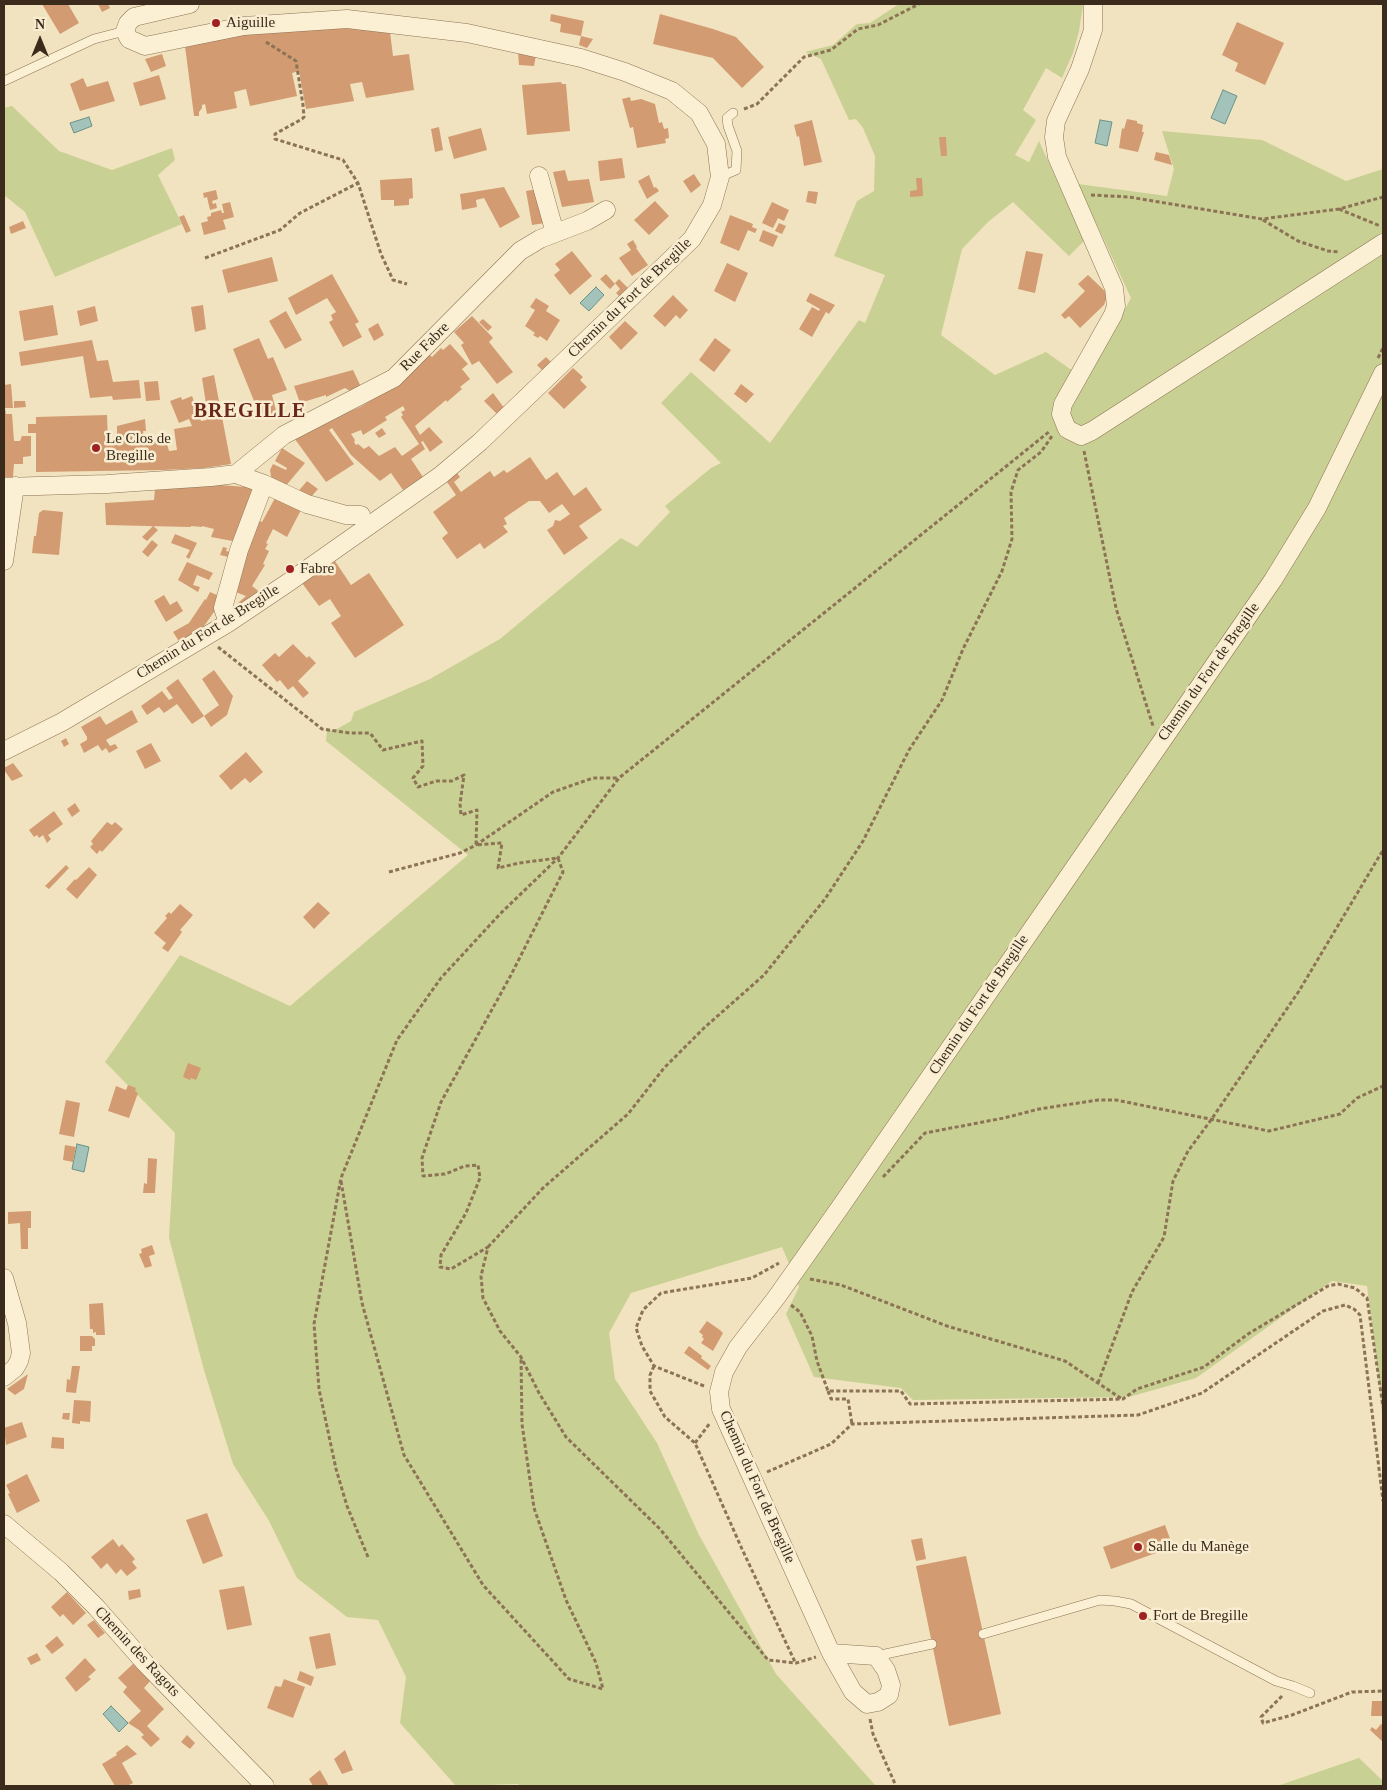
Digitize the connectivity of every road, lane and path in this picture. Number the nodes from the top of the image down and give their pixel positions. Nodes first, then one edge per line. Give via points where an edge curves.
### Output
1 (190, 4) edge
2 (919, 4) edge
3 (1093, 4) edge
4 (125, 31) junction
5 (260, 38) dead end
6 (4, 82) edge
7 (733, 113) joint
8 (539, 176) dead end
9 (720, 177) junction
10 (358, 183) junction
11 (1073, 193) junction
12 (1383, 197) edge
13 (1339, 209) junction
14 (606, 210) dead end
15 (1262, 220) junction
16 (1383, 228) edge
17 (555, 233) junction
18 (1376, 248) edge
19 (205, 258) dead end
20 (407, 284) dead end
21 (1383, 372) edge
22 (1062, 421) junction
23 (1081, 436) junction
24 (236, 474) junction
25 (264, 484) junction
26 (10, 486) edge
27 (361, 515) dead end
28 (4, 561) edge
29 (228, 623) junction
30 (212, 642) dead end
31 (1154, 749) junction
32 (4, 751) edge
33 (619, 778) junction
34 (476, 845) junction
35 (1383, 850) edge
36 (558, 858) junction
37 (389, 872) dead end
38 (1383, 1086) edge
39 (1211, 1120) junction
40 (340, 1178) junction
41 (876, 1182) dead end
42 (488, 1247) junction
43 (782, 1258) dead end
44 (792, 1275) junction
45 (4, 1278) edge
46 (776, 1298) junction
47 (521, 1357) junction
48 (654, 1366) junction
49 (4, 1377) edge
50 (1098, 1383) junction
51 (828, 1391) junction
52 (719, 1392) junction
53 (1122, 1399) junction
54 (1383, 1407) edge
55 (852, 1424) junction
56 (752, 1478) junction
57 (1383, 1501) edge
58 (4, 1524) edge
59 (368, 1557) dead end
60 (983, 1634) dead end
61 (932, 1644) dead end
62 (831, 1653) junction
63 (876, 1656) junction
64 (796, 1663) junction
65 (1310, 1693) dead end
66 (867, 1704) junction
67 (265, 1786) edge
68 (896, 1786) edge

1 - 4 street via 134,17
2 - 7 path via 878,25 858,28 831,50 804,57 757,104
3 - 11 street via 1093,30 1080,69 1056,121 1054,137 1057,157
4 - 6 lane via 94,39
4 - 9 street, Chemin du Fort de Bregille via 129,39 145,46 244,26 347,19 467,33 581,58 672,91 699,112 716,144
5 - 10 path via 296,61 303,105 304,117 275,134 275,139 343,160
7 - 9 lane via 727,118 737,151 736,170
8 - 17 street
9 - 29 street, Chemin du Fort de Bregille via 712,205 692,239 480,442 416,494
10 - 19 path via 300,213 280,230
10 - 20 path via 393,280
11 - 15 path via 1129,197
11 - 22 street via 1114,288 1116,306 1063,404
12 - 13 path
13 - 15 path
13 - 16 path
14 - 17 street, Rue Fabre
15 - 18 path via 1298,241 1328,251
17 - 24 street, Rue Fabre via 520,251 394,378 284,434
18 - 23 street
21 - 31 street, Chemin du Fort de Bregille via 1317,508 1273,580
22 - 23 street via 1067,429
22 - 33 path
22 - 42 path via 1041,452 1018,470 1011,492 1012,539 1002,571 962,649 942,700 909,750 863,841 825,899 764,974 664,1068 628,1114 543,1188
23 - 31 path via 1116,608 1152,720
24 - 25 street
24 - 26 street via 116,484
25 - 27 street via 307,504 346,515
25 - 29 street via 239,550 224,608
26 - 28 street
29 - 32 street, Chemin du Fort de Bregille via 62,722
30 - 34 path via 322,729 370,733 383,750 422,741 423,766 413,778 418,787 436,781 452,781 464,775 461,815 477,810
31 - 44 street, Chemin du Fort de Bregille
33 - 34 path via 593,778 553,792
33 - 36 path
34 - 36 path via 502,843 498,868
34 - 37 path via 460,853
35 - 39 path via 1298,991
36 - 40 path via 441,978 397,1040
36 - 42 path via 563,872 441,1102 422,1158 423,1176 478,1165 480,1178 466,1213 441,1254 440,1267 451,1269
38 - 39 path via 1357,1098 1340,1114 1269,1131
39 - 41 path via 1116,1100 1039,1109 925,1133
39 - 50 path via 1188,1152 1173,1181 1164,1238 1132,1292
40 - 47 path via 362,1303 404,1455 483,1585 569,1679 603,1689 596,1663 566,1600 534,1508 522,1424
40 - 59 path via 314,1324 319,1389 336,1469
42 - 47 path via 481,1276 483,1298 500,1331
43 - 48 path via 777,1265 752,1278 662,1293 643,1310 636,1328
44 - 46 street, Chemin du Fort de Bregille
44 - 50 path via 841,1285 948,1326 1066,1361
45 - 49 street via 17,1322 21,1353 20,1361
46 - 51 path via 800,1312 812,1336
46 - 52 street, Chemin du Fort de Bregille via 738,1347 724,1372
47 - 64 path via 566,1437 660,1529 768,1660
48 - 52 path
48 - 64 path via 650,1391 664,1417 695,1443
50 - 53 path
51 - 53 path via 901,1391 910,1404
51 - 55 path via 831,1399 848,1399
52 - 56 street, Chemin du Fort de Bregille via 721,1409
53 - 54 path via 1137,1389 1204,1366 1248,1334 1328,1286 1338,1284 1355,1288 1367,1298
55 - 56 path via 831,1444
55 - 57 path via 1138,1416 1202,1393 1323,1310 1345,1305 1360,1315
56 - 62 street, Chemin du Fort de Bregille
58 - 67 street, Chemin des Ragots via 96,1607
60 - 65 lane via 1100,1600 1132,1604 1267,1677
61 - 63 lane
62 - 63 street
62 - 64 path
62 - 66 street, Chemin du Fort de Bregille via 853,1692
63 - 66 street via 891,1685 888,1695
66 - 68 path via 874,1734

